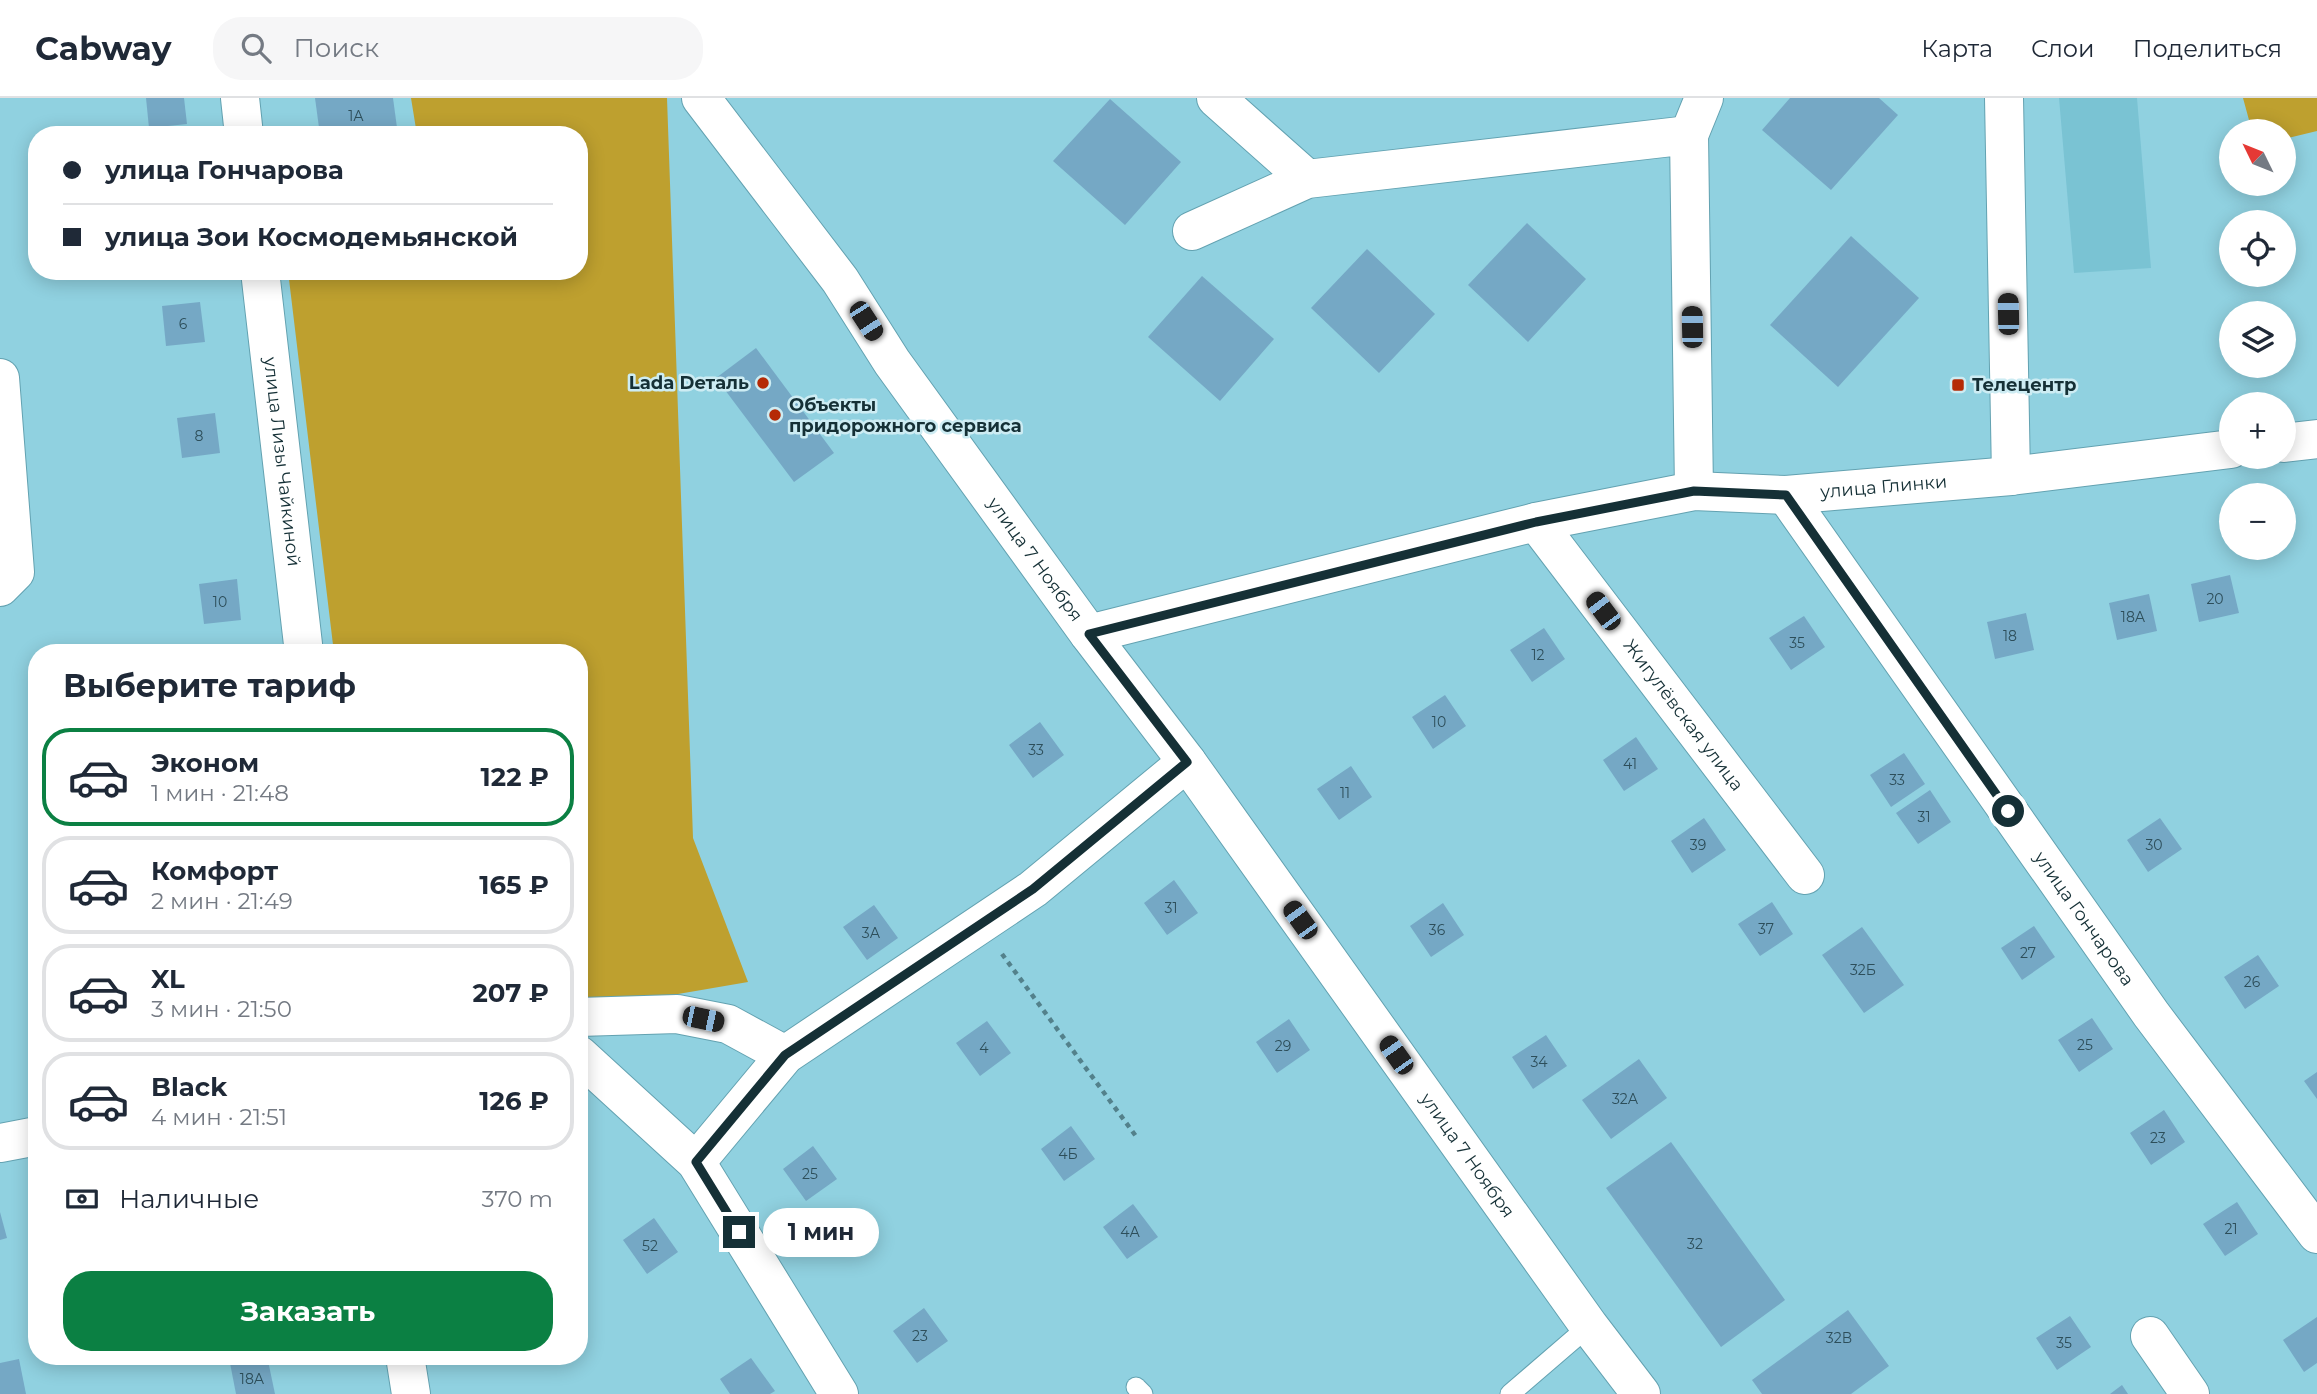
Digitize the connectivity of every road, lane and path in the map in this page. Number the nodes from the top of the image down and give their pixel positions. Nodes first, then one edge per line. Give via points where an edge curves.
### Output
1 (240, 98) edge
2 (701, 98) edge
3 (1216, 98) edge
4 (1704, 98) edge
5 (2004, 98) edge
6 (243, 126) edge
7 (1689, 135) junction
8 (1307, 179) junction
9 (1192, 231) dead end
10 (261, 280) edge
11 (0, 378) edge
12 (2317, 439) edge
13 (2296, 442) edge
14 (2219, 450) edge
15 (2011, 476) junction
16 (1694, 491) junction
17 (1786, 495) junction
18 (1536, 522) junction
19 (0, 587) edge
20 (1089, 634) junction
21 (303, 644) edge
22 (1187, 762) junction
23 (1805, 875) dead end
24 (981, 925) junction
25 (588, 1017) edge
26 (785, 1055) junction
27 (588, 1063) edge
28 (28, 1138) edge
29 (1138, 1139) dead end
30 (0, 1143) edge
31 (696, 1162) junction
32 (2317, 1234) edge
33 (1589, 1326) junction
34 (2150, 1336) dead end
35 (406, 1365) edge
36 (411, 1394) edge
37 (839, 1394) edge
38 (1510, 1394) edge
39 (1641, 1394) edge
40 (2190, 1394) edge

1 - 6 street
2 - 20 street, улица 7 Ноября via 840,280 892,362
3 - 8 street
4 - 7 street
5 - 15 street
7 - 8 street
7 - 16 street
8 - 9 street
10 - 21 street, улица Лизы Чайкиной
11 - 19 street via 15,572
12 - 13 street
14 - 15 street, улица Глинки
15 - 17 street, улица Глинки
16 - 17 street, улица Глинки
16 - 18 street, улица Глинки
17 - 32 street, улица Гончарова via 2151,1014
18 - 20 street, улица Глинки
18 - 23 street, Жигулёвская улица
20 - 22 street, улица 7 Ноября
22 - 24 street via 1033,889
22 - 33 street, улица 7 Ноября
24 - 26 street
24 - 29 path
25 - 26 street via 677,1014 728,1024
26 - 31 street
27 - 31 street
28 - 30 street
31 - 37 street
33 - 38 lane
33 - 39 street, улица 7 Ноября
34 - 40 street
35 - 36 street

